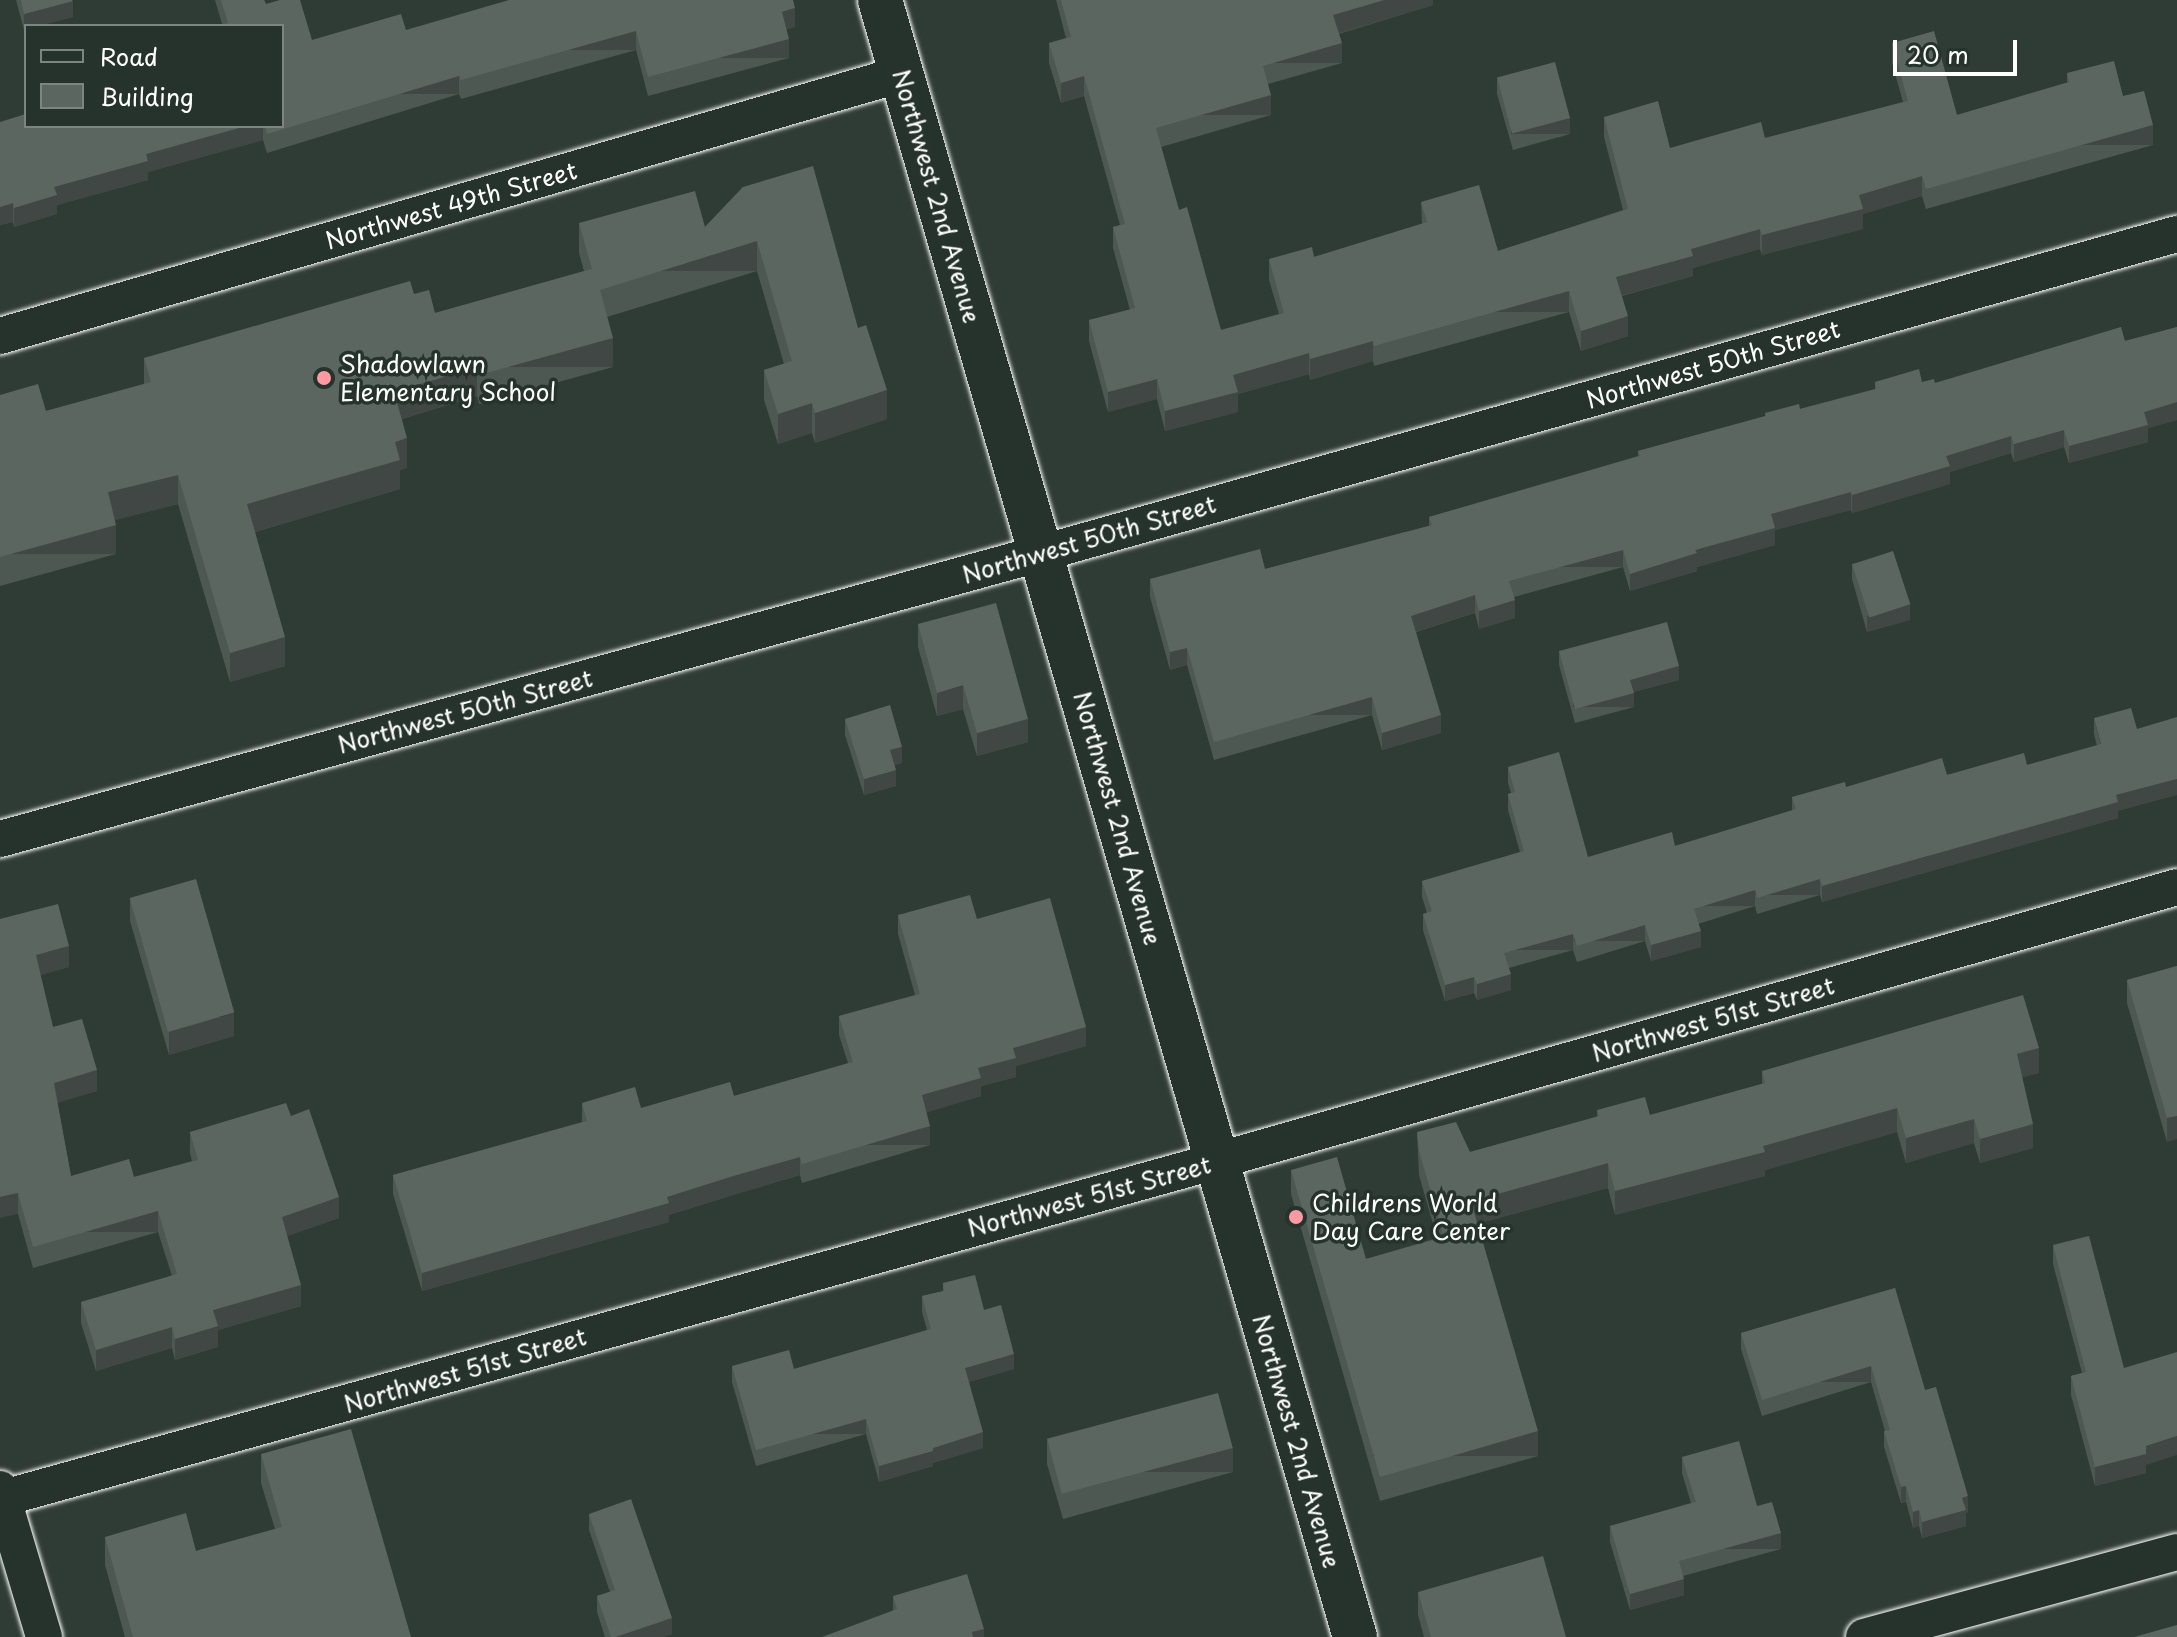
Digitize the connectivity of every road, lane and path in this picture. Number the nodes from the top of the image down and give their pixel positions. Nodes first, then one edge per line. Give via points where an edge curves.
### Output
1 (880, 0) edge
2 (902, 74) junction
3 (2177, 234) edge
4 (0, 336) edge
5 (1042, 553) junction
6 (0, 839) edge
7 (2177, 887) edge
8 (1216, 1161) junction
9 (1, 1496) edge
10 (2177, 1552) edge
11 (44, 1637) edge
12 (1355, 1637) edge
13 (1864, 1637) edge

1 - 2 street, Northwest 2nd Avenue
2 - 4 street, Northwest 49th Street
2 - 5 street, Northwest 2nd Avenue
3 - 5 street, Northwest 50th Street
5 - 6 street, Northwest 50th Street
5 - 8 street, Northwest 2nd Avenue
7 - 8 street, Northwest 51st Street
8 - 9 street, Northwest 51st Street
8 - 12 street, Northwest 2nd Avenue
9 - 11 street
10 - 13 street

